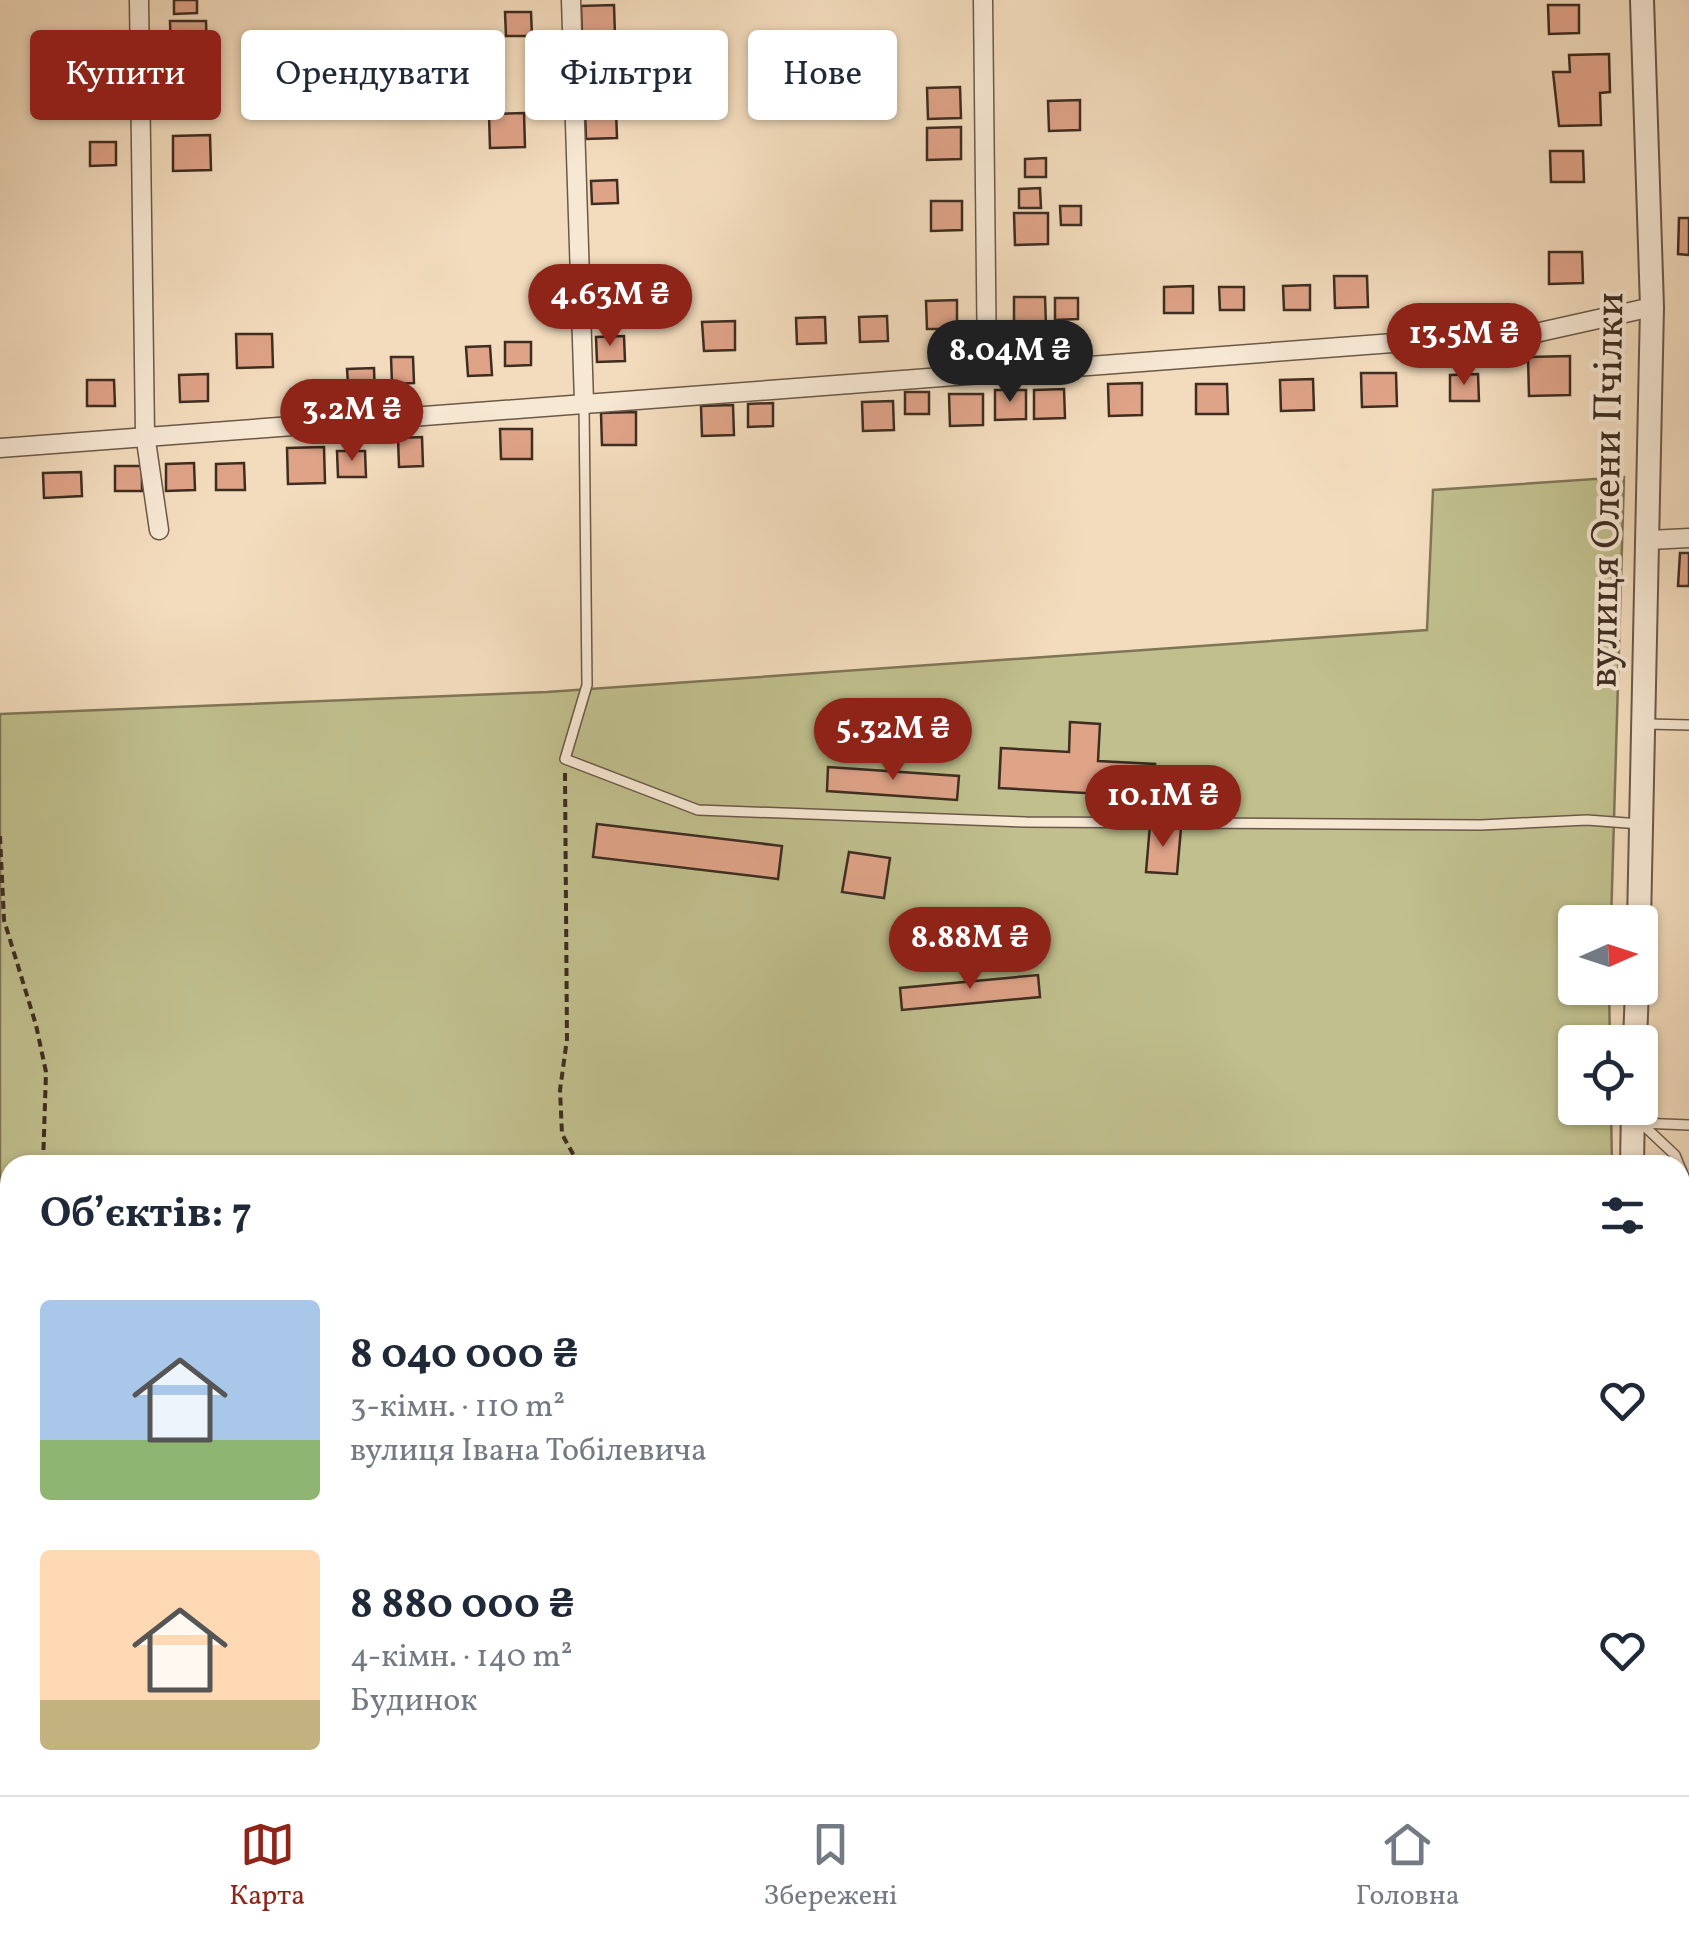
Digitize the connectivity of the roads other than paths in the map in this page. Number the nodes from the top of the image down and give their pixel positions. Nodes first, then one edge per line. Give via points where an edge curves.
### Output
1 (139, 0) edge
2 (571, 0) edge
3 (983, 0) edge
4 (1642, 0) edge
5 (1652, 307) junction
6 (987, 372) junction
7 (584, 402) junction
8 (144, 434) junction
9 (0, 448) edge
10 (159, 530) dead end
11 (1689, 538) edge
12 (1649, 540) junction
13 (1642, 724) junction
14 (1689, 725) edge
15 (1642, 824) junction
16 (1640, 905) edge
17 (1658, 1121) edge
18 (1635, 1125) edge
19 (1643, 1125) edge
20 (1689, 1126) edge
21 (1633, 1155) edge
22 (1675, 1155) edge

1 - 8 street
2 - 7 street
3 - 6 street
4 - 5 street, вулиця Олени Пчілки
5 - 6 street via 1540,332
5 - 12 street, вулиця Олени Пчілки
6 - 7 street
7 - 8 street
7 - 15 lane via 587,686 565,759 698,810 1026,822
8 - 9 street
8 - 10 street
11 - 12 street
12 - 13 street, вулиця Олени Пчілки
13 - 14 lane
13 - 15 street, вулиця Олени Пчілки
15 - 16 street, вулиця Олени Пчілки
17 - 20 lane
18 - 21 street
19 - 22 lane

